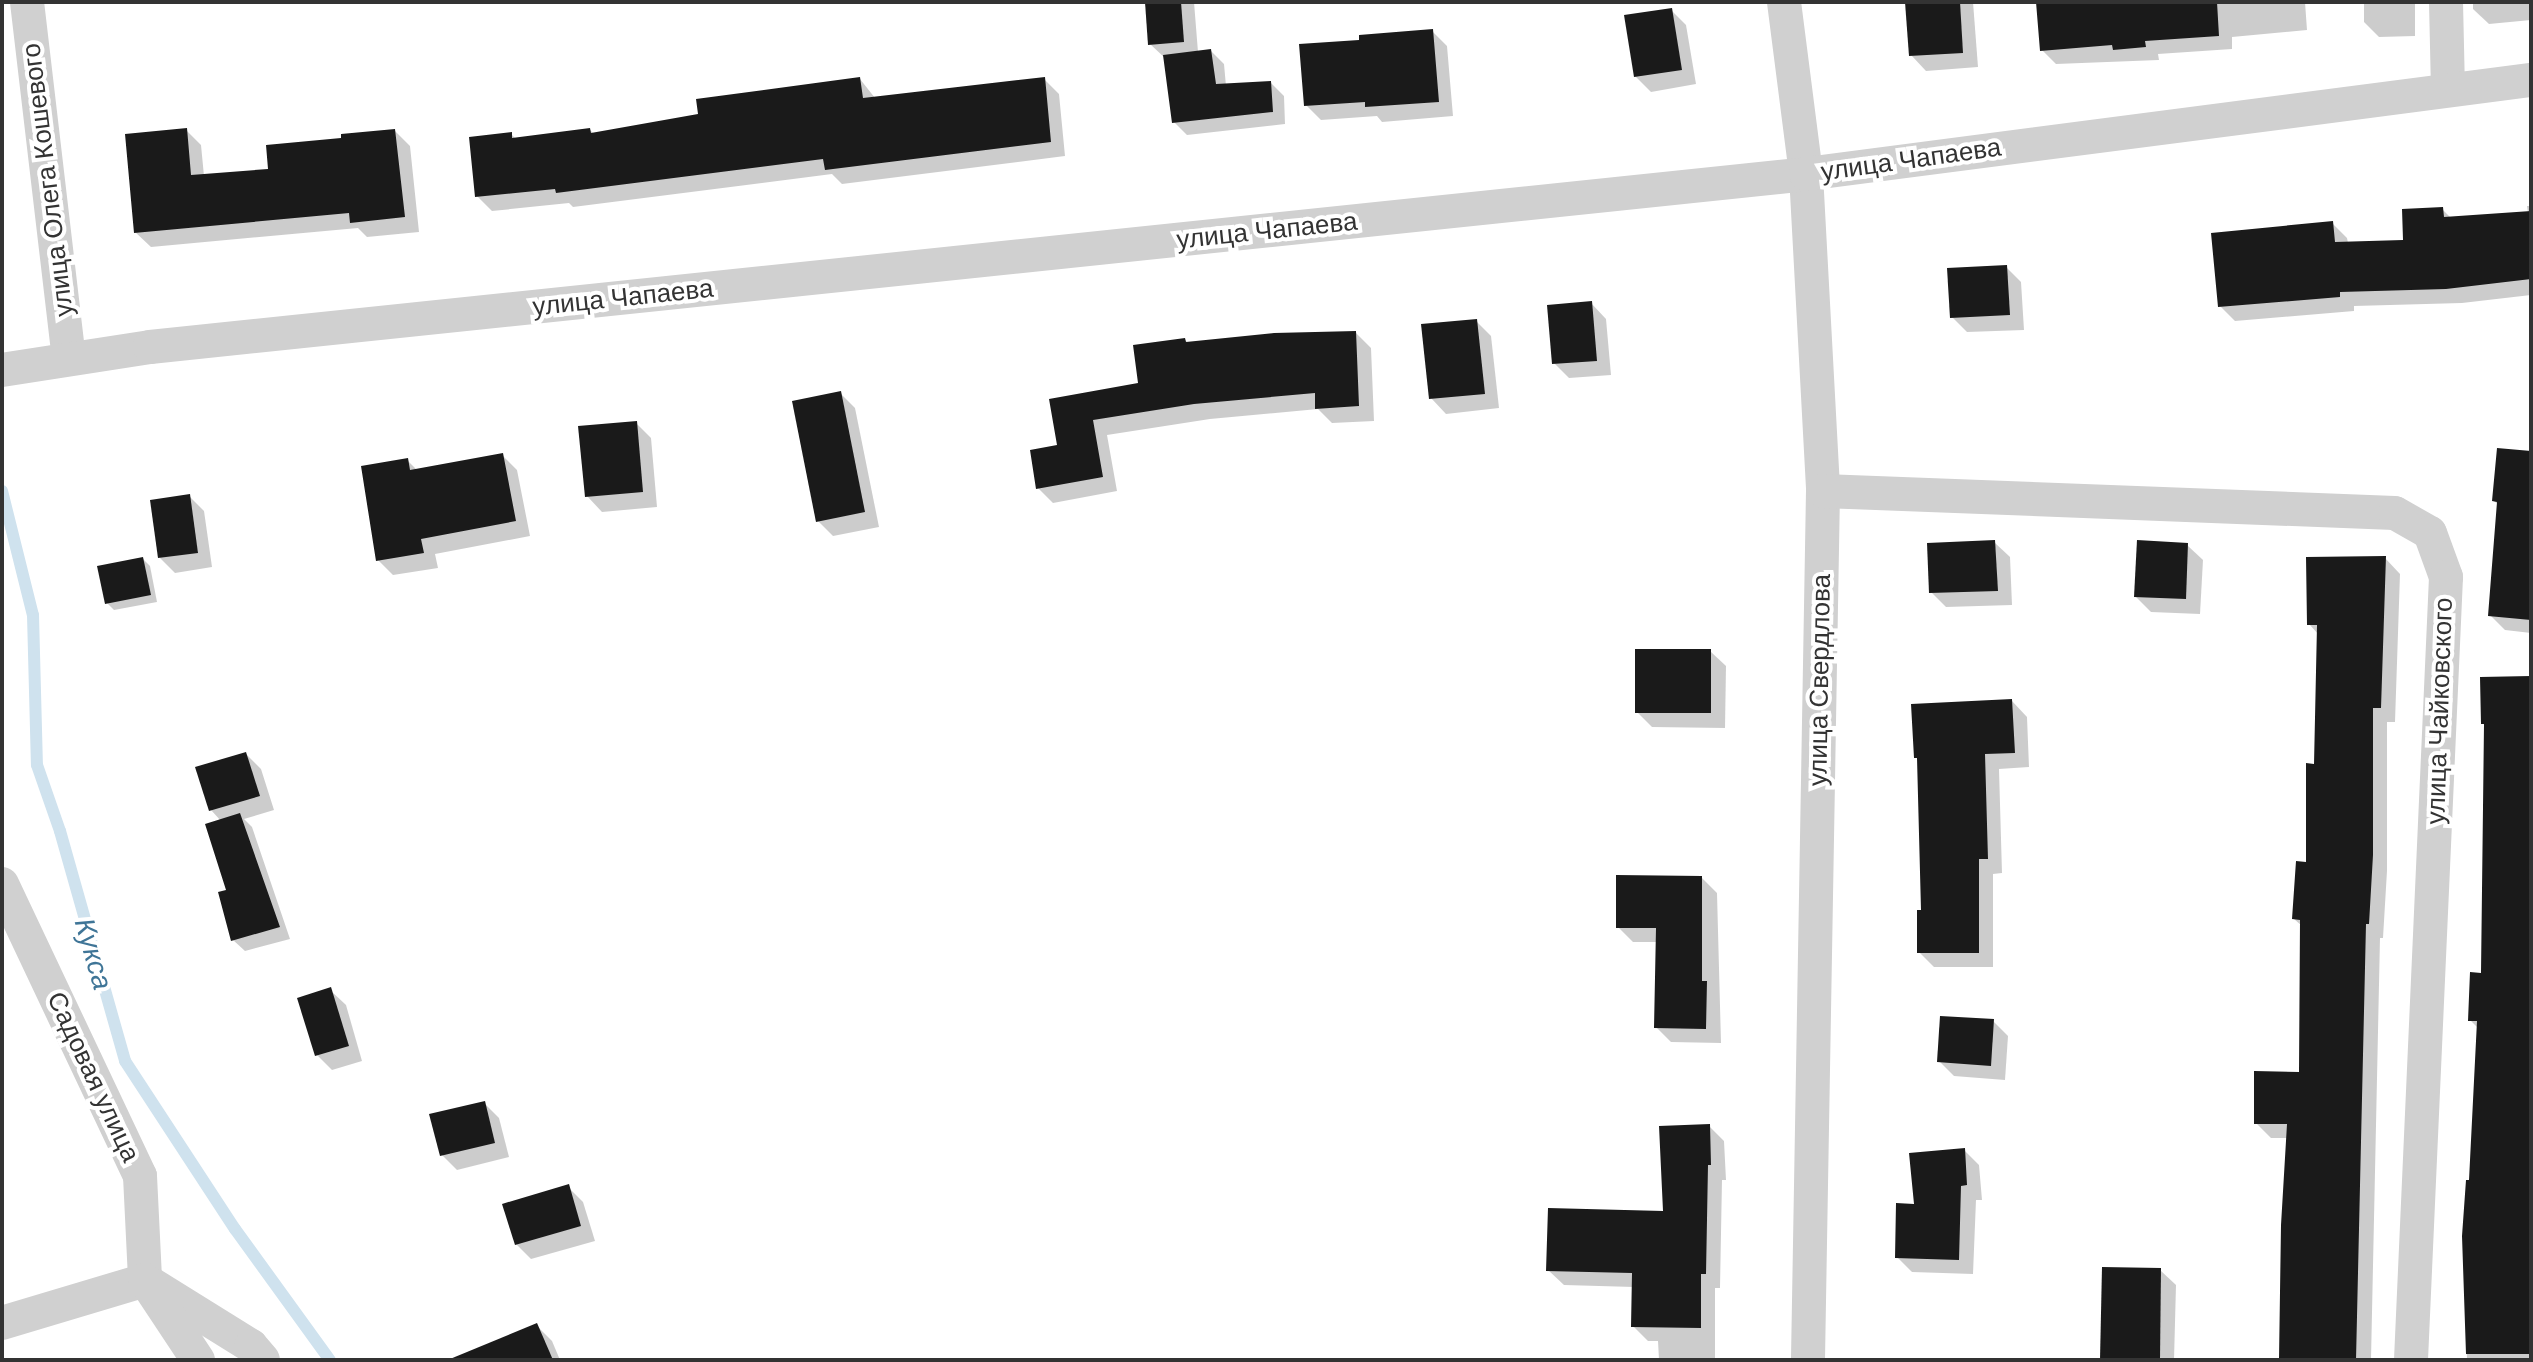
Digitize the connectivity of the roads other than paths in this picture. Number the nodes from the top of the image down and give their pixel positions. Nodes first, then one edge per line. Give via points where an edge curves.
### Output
1 (27, 2) edge
2 (1784, 2) edge
3 (2446, 2) edge
4 (2531, 80) edge
5 (2448, 88) junction
6 (1806, 174) junction
7 (69, 359) junction
8 (2, 370) edge
9 (1823, 491) junction
10 (2, 884) edge
11 (145, 1280) junction
12 (2, 1323) edge
13 (198, 1360) edge
14 (263, 1360) edge
15 (1808, 1360) edge
16 (2411, 1360) edge

1 - 7 street, улица Олега Кошевого
2 - 6 street, улица Свердлова
3 - 5 street
4 - 5 street, улица Чапаева
5 - 6 street, улица Чапаева
6 - 7 street, улица Чапаева
6 - 9 street, улица Свердлова
7 - 8 street, улица Чапаева
9 - 15 street, улица Свердлова
9 - 16 street, улица Чайковского via 2395,513 2430,533 2446,577
10 - 11 street, Садовая улица via 140,1176
11 - 12 street
11 - 13 street
11 - 14 street via 251,1346

